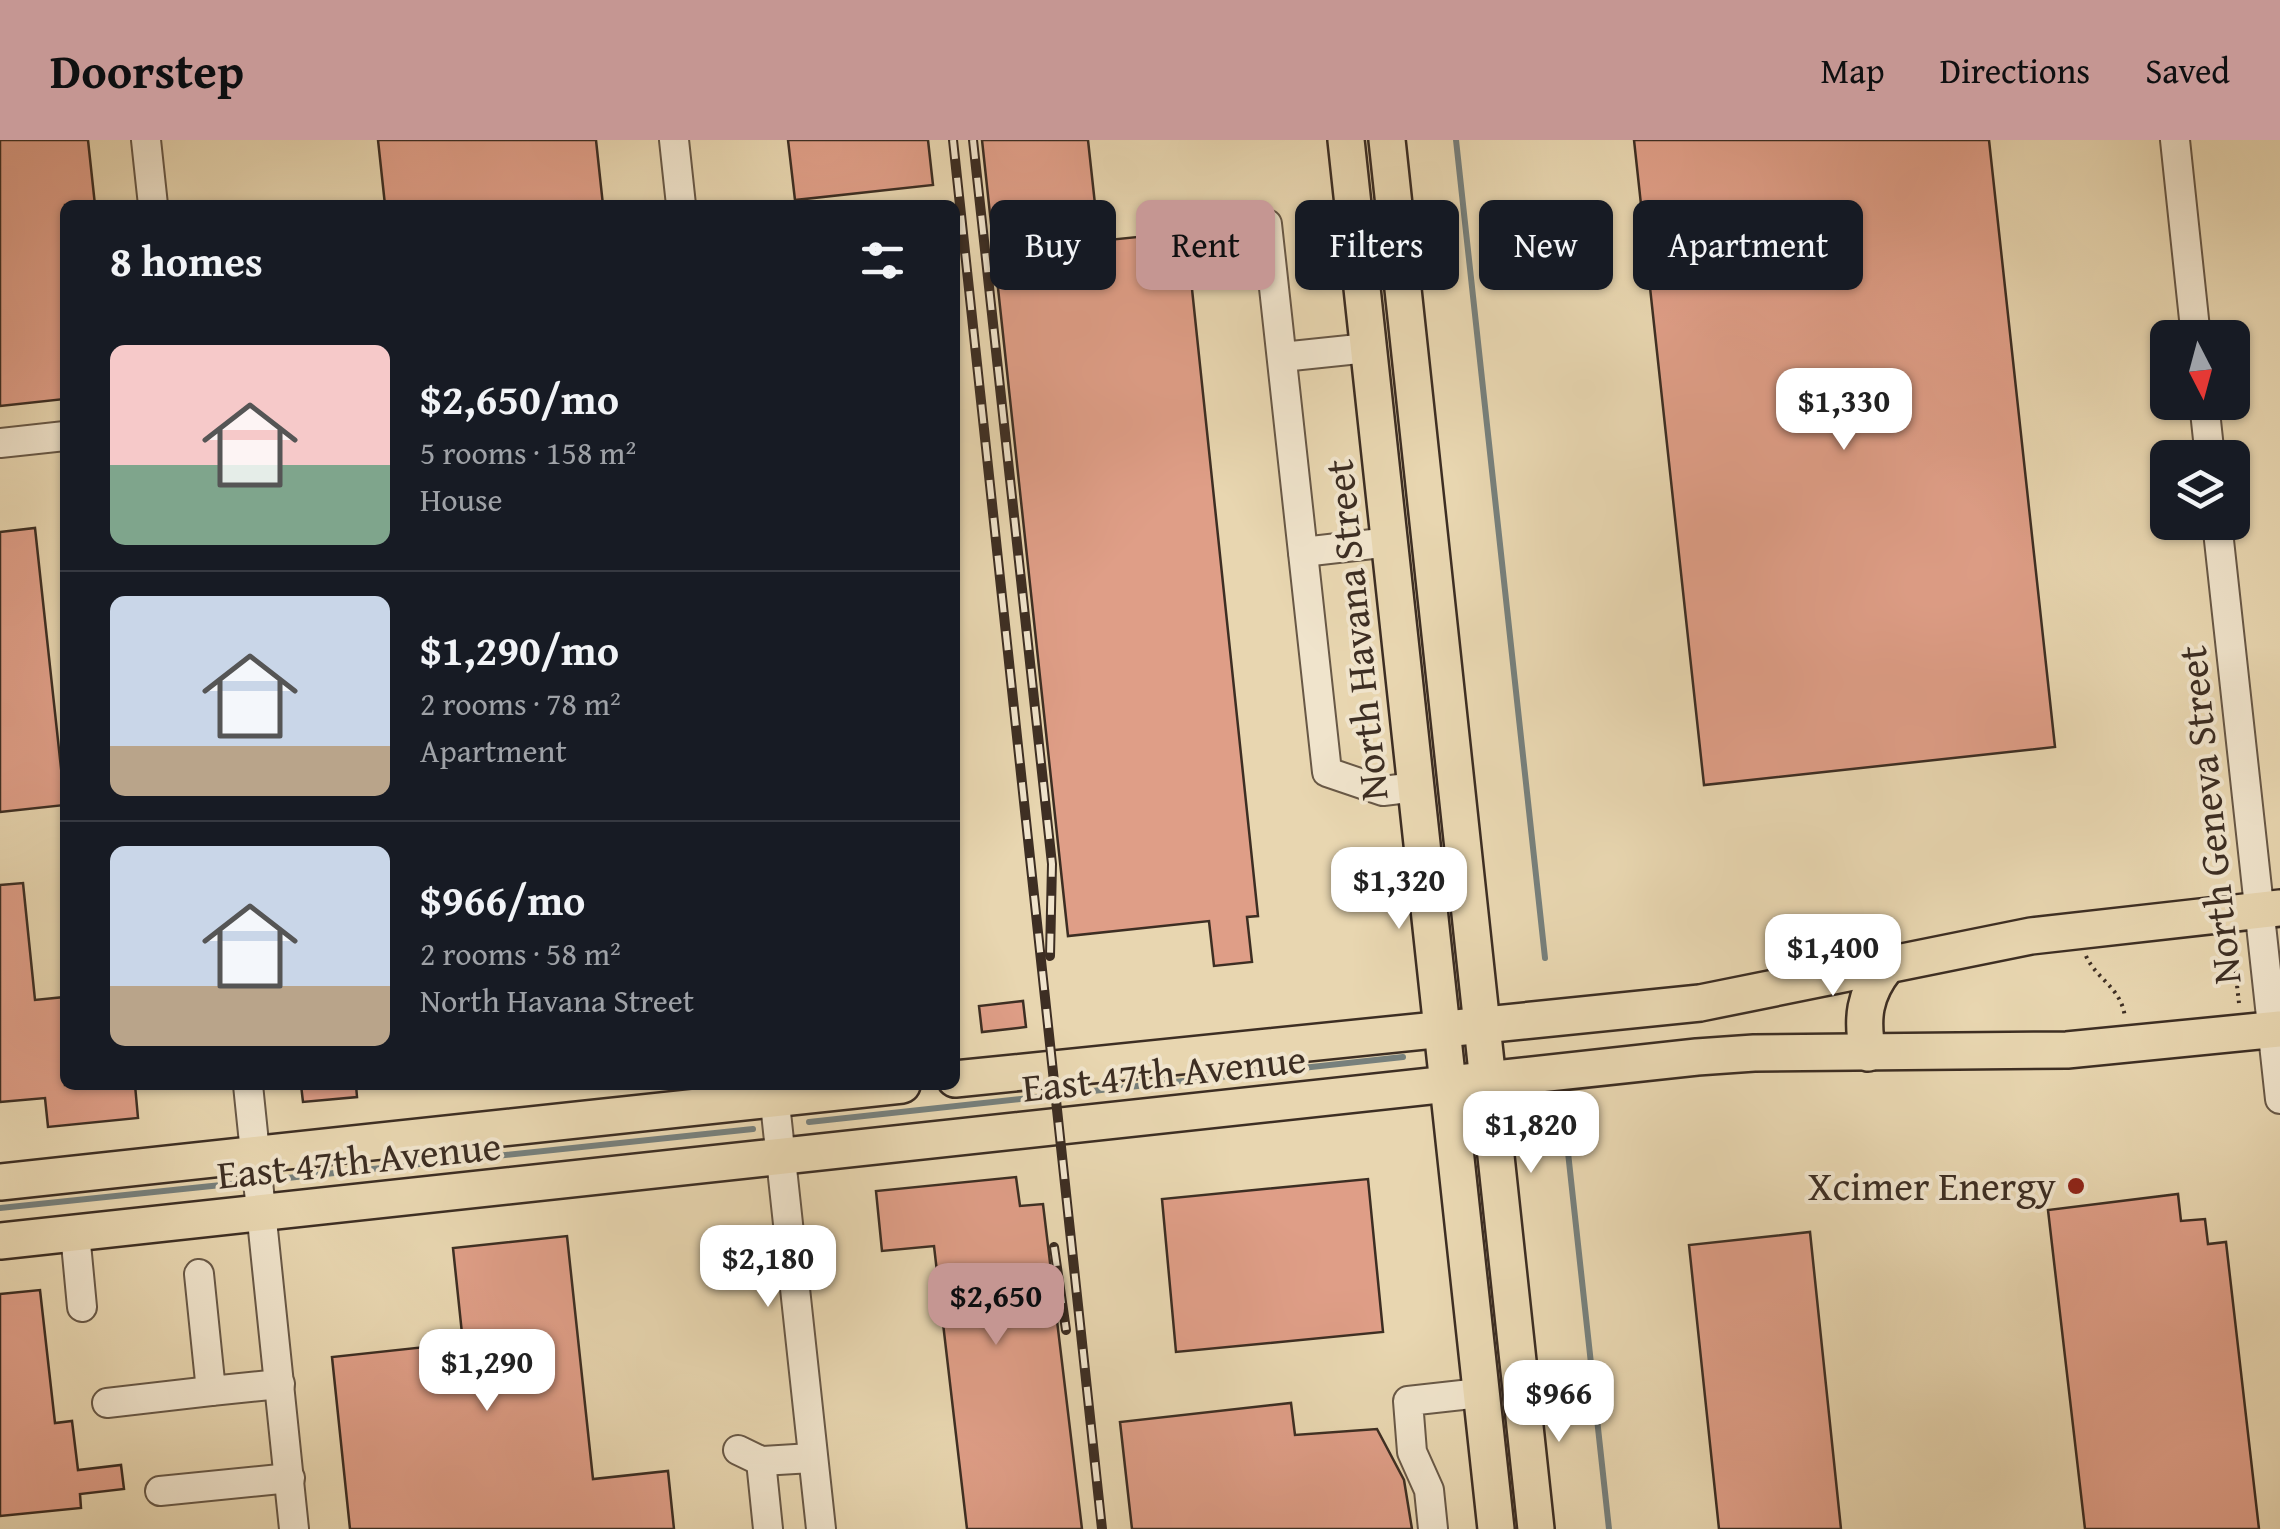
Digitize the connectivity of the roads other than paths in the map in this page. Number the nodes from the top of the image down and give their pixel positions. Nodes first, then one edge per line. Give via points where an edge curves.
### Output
1 (146, 140) edge
2 (674, 140) edge
3 (1346, 140) edge
4 (1387, 140) edge
5 (2175, 140) edge
6 (152, 200) edge
7 (680, 200) edge
8 (1275, 290) edge
9 (2194, 320) edge
10 (1368, 348) junction
11 (1282, 357) junction
12 (60, 437) edge
13 (0, 443) edge
14 (2219, 540) edge
15 (1390, 542) junction
16 (1303, 552) junction
17 (1416, 787) junction
18 (2270, 909) edge
19 (1886, 967) junction
20 (1482, 1026) junction
21 (1442, 1028) junction
22 (2276, 1029) edge
23 (1868, 1053) junction
24 (960, 1079) edge
25 (1488, 1080) junction
26 (1448, 1084) junction
27 (248, 1090) edge
28 (810, 1090) edge
29 (773, 1092) edge
30 (2280, 1100) edge
31 (255, 1155) junction
32 (780, 1157) junction
33 (0, 1182) edge
34 (261, 1213) junction
35 (75, 1233) junction
36 (0, 1241) edge
37 (199, 1274) dead end
38 (82, 1307) dead end
39 (280, 1384) junction
40 (211, 1391) junction
41 (1480, 1393) junction
42 (108, 1404) dead end
43 (812, 1458) junction
44 (290, 1478) junction
45 (160, 1491) dead end
46 (294, 1529) edge
47 (768, 1529) edge
48 (821, 1529) edge
49 (1433, 1529) edge
50 (1496, 1529) edge
51 (1536, 1529) edge

1 - 6 street
2 - 7 street
3 - 10 main road, North Havana Street
4 - 20 main road, North Havana Street
5 - 9 street
8 - 11 street
10 - 11 street
10 - 15 main road, North Havana Street
11 - 16 street
12 - 13 street
14 - 18 street, North Geneva Street
15 - 16 street
15 - 17 main road, North Havana Street
16 - 17 street via 1327,772 1383,791
17 - 21 main road, North Havana Street
18 - 19 main road, East 47th Avenue via 2058,932
18 - 22 street, North Geneva Street
19 - 20 main road, East 47th Avenue via 1700,1003
19 - 23 main road via 1865,1007
20 - 21 main road, East 47th Avenue
20 - 25 main road, North Havana Street
21 - 24 main road, East 47th Avenue
21 - 26 main road, North Havana Street
22 - 23 main road, East 47th Avenue via 2066,1050
22 - 30 street, North Geneva Street
23 - 25 main road, East 47th Avenue via 1725,1054
25 - 26 main road, East 47th Avenue
25 - 51 main road, North Havana Street
26 - 32 main road, East 47th Avenue
26 - 41 main road, North Havana Street
27 - 31 street
28 - 29 main road, East 47th Avenue
29 - 31 main road, East 47th Avenue
29 - 32 street
31 - 33 main road, East 47th Avenue
31 - 34 street
32 - 34 main road, East 47th Avenue
32 - 43 street
34 - 35 main road, East 47th Avenue
34 - 39 street
35 - 36 main road, East 47th Avenue
35 - 38 street
37 - 40 street
39 - 40 street
39 - 44 street
40 - 42 street
41 - 49 street via 1408,1401 1412,1452 1429,1490
41 - 50 main road, North Havana Street
43 - 47 street via 750,1456
43 - 48 street
44 - 45 street
44 - 46 street

